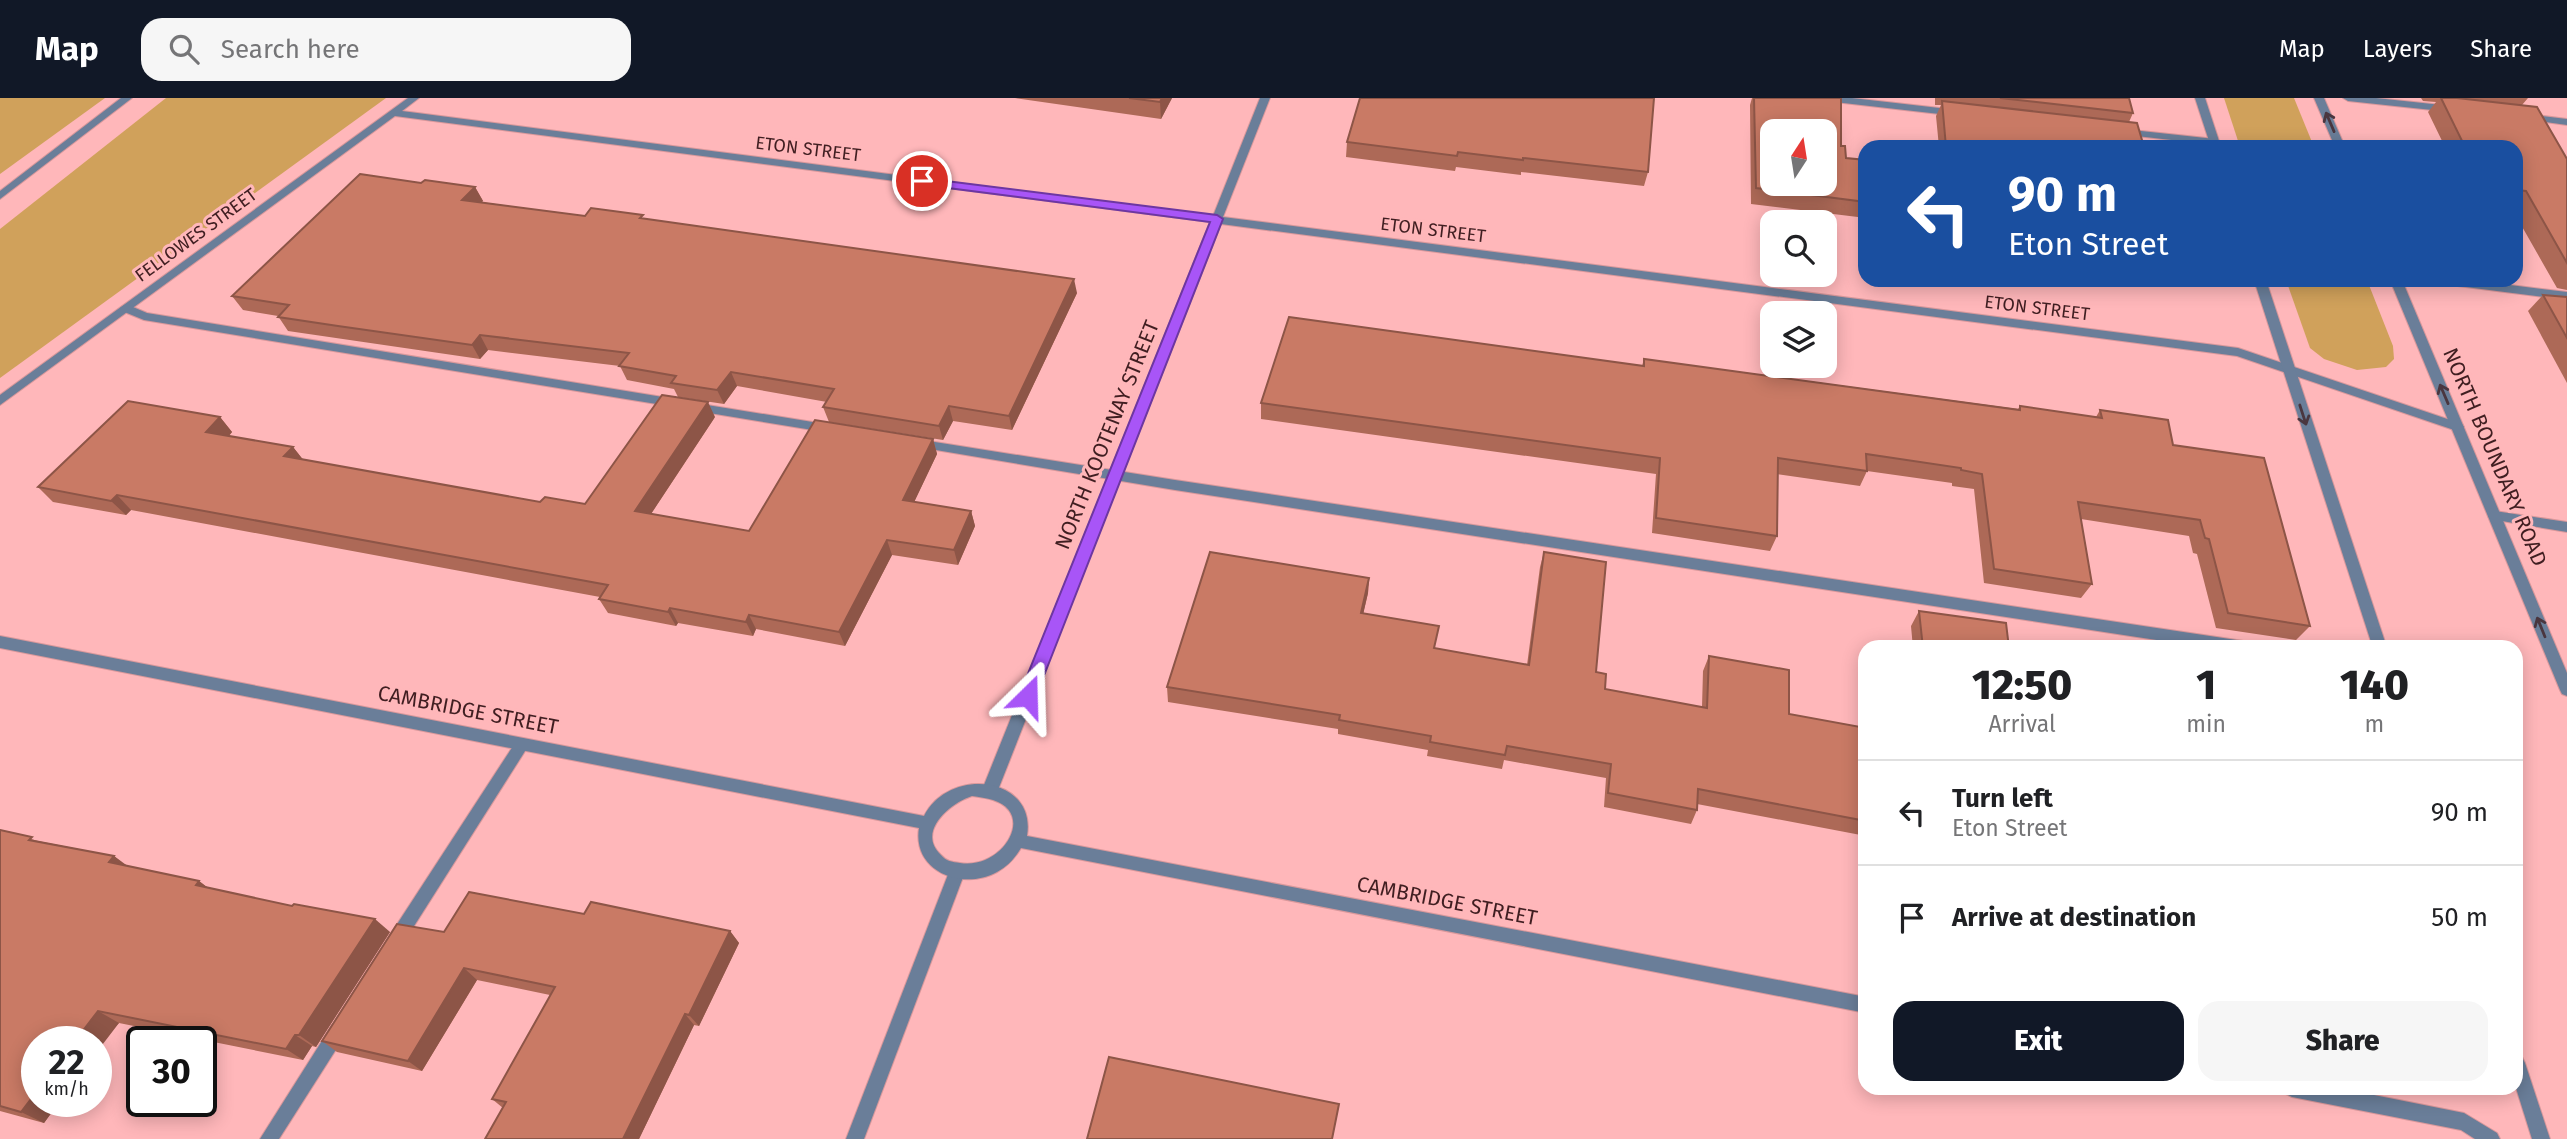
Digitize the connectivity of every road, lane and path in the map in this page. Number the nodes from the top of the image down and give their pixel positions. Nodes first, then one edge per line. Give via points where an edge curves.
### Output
1 (127, 98) edge
2 (415, 98) edge
3 (1265, 98) edge
4 (1826, 98) edge
5 (2200, 98) edge
6 (2319, 98) edge
7 (2348, 98) edge
8 (2458, 110) edge
9 (393, 113) junction
10 (1974, 115) edge
11 (2512, 116) edge
12 (2567, 122) edge
13 (2108, 130) edge
14 (2185, 140) edge
15 (2215, 140) edge
16 (2337, 140) edge
17 (0, 196) edge
18 (1217, 219) junction
19 (2262, 287) edge
20 (2399, 287) edge
21 (2497, 287) edge
22 (2567, 296) edge
23 (126, 308) junction
24 (2288, 369) junction
25 (0, 401) edge
26 (2458, 427) junction
27 (840, 430) edge
28 (908, 442) edge
29 (1115, 476) junction
30 (2495, 516) junction
31 (2567, 527) edge
32 (2197, 640) edge
33 (2377, 640) edge
34 (0, 642) edge
35 (2567, 690) edge
36 (522, 744) junction
37 (990, 790) junction
38 (927, 823) junction
39 (1019, 841) junction
40 (957, 872) junction
41 (388, 952) edge
42 (1858, 1004) edge
43 (343, 1022) edge
44 (2523, 1084) edge
45 (2327, 1095) edge
46 (268, 1139) edge
47 (855, 1139) edge
48 (2491, 1139) edge
49 (2541, 1139) edge

1 - 17 street
2 - 9 street, FELLOWES STREET
3 - 18 street, NORTH KOOTENAY STREET
4 - 10 street
5 - 15 street
16 -> 6 street
7 - 8 street
9 - 18 street, ETON STREET
9 - 23 street, FELLOWES STREET
11 - 12 street
13 - 14 street
18 - 24 street, ETON STREET via 2230,351
18 - 29 street, NORTH KOOTENAY STREET
19 - 24 street
26 -> 20 street, NORTH BOUNDARY ROAD
21 - 22 street
23 - 25 street, FELLOWES STREET
23 - 27 street via 144,316
24 - 26 street, ETON STREET
24 -> 33 street
26 - 30 street, NORTH BOUNDARY ROAD
28 - 29 street
29 - 32 street
29 - 37 street, NORTH KOOTENAY STREET
30 - 31 street
35 -> 30 street, NORTH BOUNDARY ROAD
34 - 36 street, CAMBRIDGE STREET
36 - 38 street, CAMBRIDGE STREET
36 - 41 street
37 - 38 street via 953,795 937,807
37 - 39 street via 1006,796 1018,808 1022,823
38 - 40 street via 929,854 940,866
39 - 40 street via 994,867
39 - 42 street, CAMBRIDGE STREET
40 - 47 street
43 - 46 street
44 - 49 street
45 - 48 street via 2464,1122

